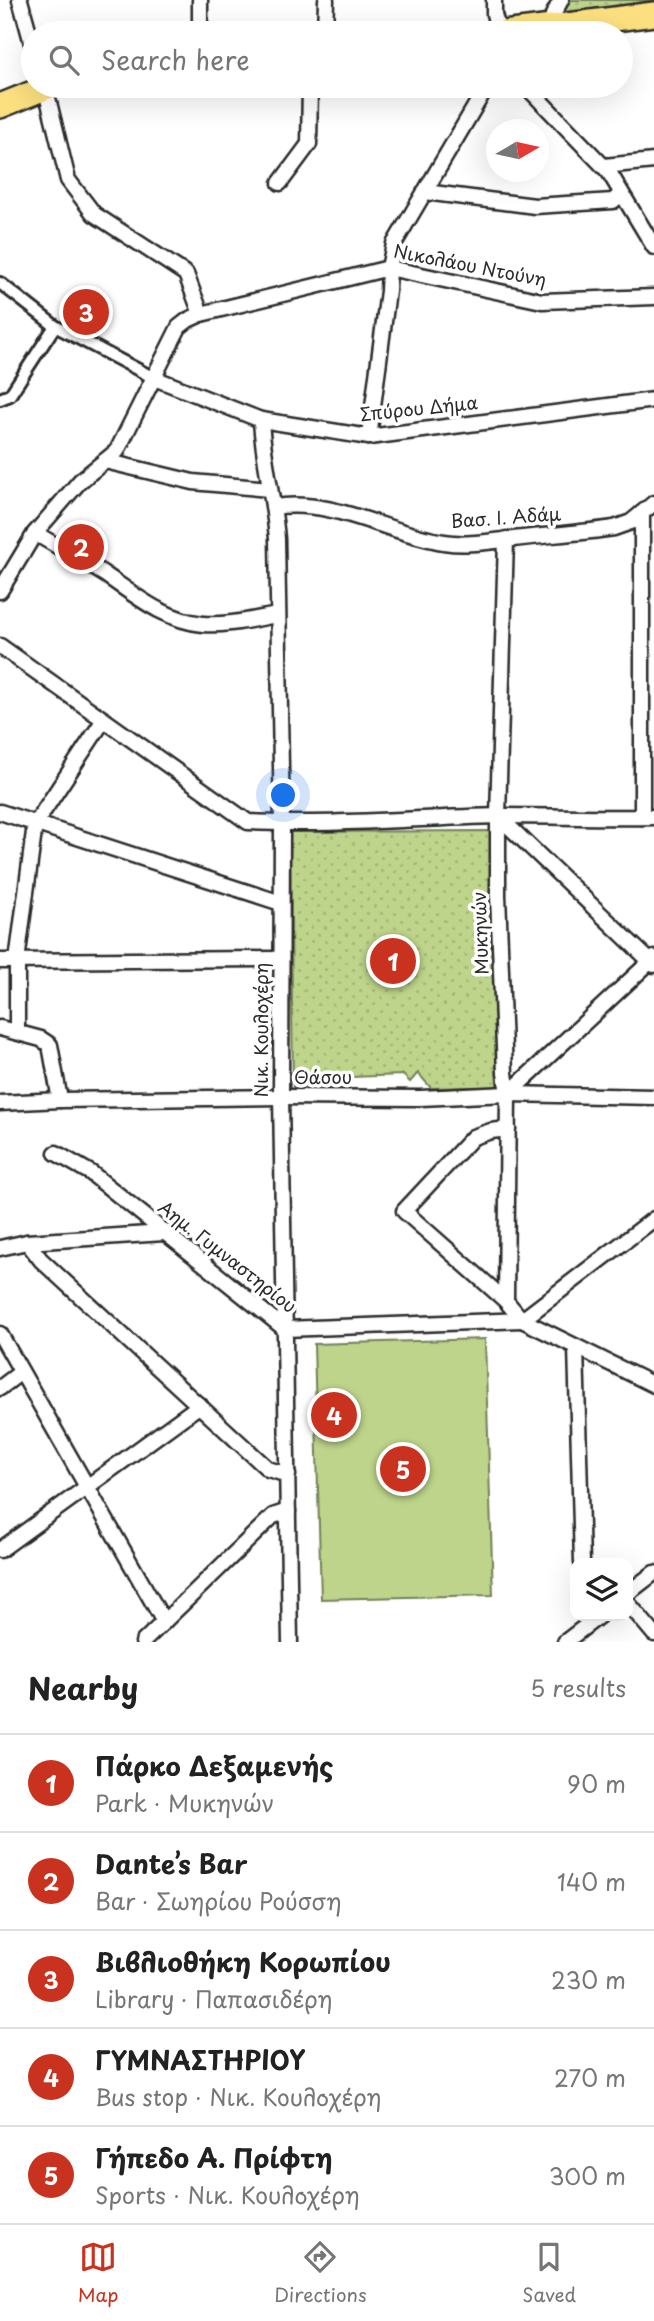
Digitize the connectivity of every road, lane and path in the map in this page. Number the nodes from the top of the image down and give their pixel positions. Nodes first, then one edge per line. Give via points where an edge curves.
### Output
1 (20, 0) edge
2 (200, 0) edge
3 (326, 0) edge
4 (494, 0) edge
5 (561, 0) edge
6 (654, 14) edge
7 (26, 21) edge
8 (200, 21) edge
9 (325, 21) edge
10 (497, 21) edge
11 (553, 21) edge
12 (604, 21) edge
13 (21, 97) edge
14 (50, 98) edge
15 (310, 98) edge
16 (479, 98) edge
17 (538, 98) edge
18 (0, 106) edge
19 (654, 161) edge
20 (604, 166) junction
21 (280, 183) dead end
22 (425, 192) junction
23 (621, 194) junction
24 (647, 223) edge
25 (654, 247) edge
26 (389, 268) junction
27 (0, 283) edge
28 (654, 297) edge
29 (201, 314) junction
30 (55, 326) junction
31 (154, 378) junction
32 (0, 399) edge
33 (654, 400) edge
34 (261, 420) junction
35 (369, 437) junction
36 (105, 461) junction
37 (269, 489) junction
38 (274, 507) junction
39 (650, 510) edge
40 (35, 533) junction
41 (506, 539) junction
42 (0, 591) edge
43 (277, 615) junction
44 (0, 646) edge
45 (103, 721) junction
46 (0, 812) edge
47 (498, 816) junction
48 (648, 817) edge
49 (35, 824) junction
50 (282, 824) junction
51 (281, 903) junction
52 (281, 959) junction
53 (0, 961) edge
54 (17, 961) junction
55 (653, 961) edge
56 (0, 1028) edge
57 (17, 1031) junction
58 (508, 1094) junction
59 (281, 1097) junction
60 (654, 1097) edge
61 (60, 1100) junction
62 (0, 1103) edge
63 (508, 1129) junction
64 (56, 1153) dead end
65 (654, 1219) edge
66 (164, 1233) junction
67 (27, 1242) junction
68 (0, 1248) edge
69 (506, 1301) junction
70 (522, 1321) junction
71 (285, 1329) junction
72 (0, 1334) edge
73 (576, 1347) junction
74 (21, 1372) junction
75 (654, 1385) edge
76 (0, 1388) edge
77 (200, 1405) junction
78 (288, 1475) junction
79 (86, 1486) junction
80 (288, 1511) junction
81 (0, 1550) edge
82 (585, 1558) edge
83 (654, 1573) edge
84 (633, 1589) edge
85 (633, 1609) edge
86 (164, 1622) junction
87 (584, 1622) edge
88 (654, 1634) edge
89 (143, 1642) edge
90 (290, 1642) edge
91 (565, 1642) edge

1 - 7 street
2 - 8 street
3 - 9 street
4 - 10 street
5 - 11 street
6 - 12 main road
13 - 18 main road
14 - 29 street via 68,180 94,214 186,274
15 - 21 street via 309,144
16 - 22 street
17 - 20 street
19 - 20 street
20 - 23 street
22 - 23 street via 535,206 613,201
22 - 26 street via 394,244
23 - 24 street
24 - 25 street
26 - 28 street, Νικολάου Ντούνη via 542,301
26 - 29 street, Νικολάου Ντούνη
26 - 35 street
27 - 30 street
29 - 31 street via 179,327
30 - 31 street
30 - 32 street via 10,395
31 - 34 street, Σπύρου Δήμα
31 - 36 street via 117,451
33 - 35 street, Σπύρου Δήμα
34 - 35 street, Σπύρου Δήμα
34 - 37 street, Νικ. Κουλοχέρη
36 - 37 street via 192,482
36 - 40 street via 80,481
37 - 38 street, Νικ. Κουλοχέρη
38 - 41 street, Βασ. Ι. Αδάμ via 299,505 346,512 448,543
38 - 43 street, Νικ. Κουλοχέρη
39 - 41 street, Βασ. Ι. Αδάμ via 614,528
39 - 48 street
40 - 42 street
40 - 43 street via 169,615 203,624
41 - 47 street, Μυκηνών
43 - 50 street, Νικ. Κουλοχέρη
44 - 45 street
45 - 49 street
45 - 50 street via 248,822
46 - 49 street
47 - 48 street
47 - 50 street
47 - 55 street
47 - 58 street, Μυκηνών
49 - 51 street
49 - 54 street
50 - 51 street, Νικ. Κουλοχέρη
51 - 52 street, Νικ. Κουλοχέρη
52 - 54 street
52 - 59 street, Νικ. Κουλοχέρη
53 - 54 street
54 - 57 street
55 - 58 street
56 - 57 street
57 - 61 street via 50,1045
58 - 59 street, Θάσου
58 - 60 street, Θάσου
58 - 63 street, Μυκηνών
59 - 61 street, Θάσου
59 - 71 street, Νικ. Κουλοχέρη
61 - 62 street, Θάσου
63 - 69 street, Μυκηνών
63 - 69 street via 473,1138 404,1211
64 - 66 street, Αημ. Γυμναστηρίου via 91,1173
65 - 70 street
66 - 67 street
66 - 71 street, Αημ. Γυμναστηρίου
67 - 68 street
67 - 77 street via 41,1261
69 - 70 street
70 - 71 street, Αημ. Γυμναστηρίου
70 - 73 street
71 - 78 street, Νικ. Κουλοχέρη
72 - 74 street
73 - 75 street
73 - 82 street
74 - 76 street
74 - 79 street
77 - 78 street via 268,1469
77 - 79 street
78 - 80 street, Νικ. Κουλοχέρη
79 - 81 street
79 - 86 street
80 - 86 street via 273,1516
80 - 90 street, Νικ. Κουλοχέρη
83 - 84 street
85 - 88 street
86 - 89 street
87 - 91 street

